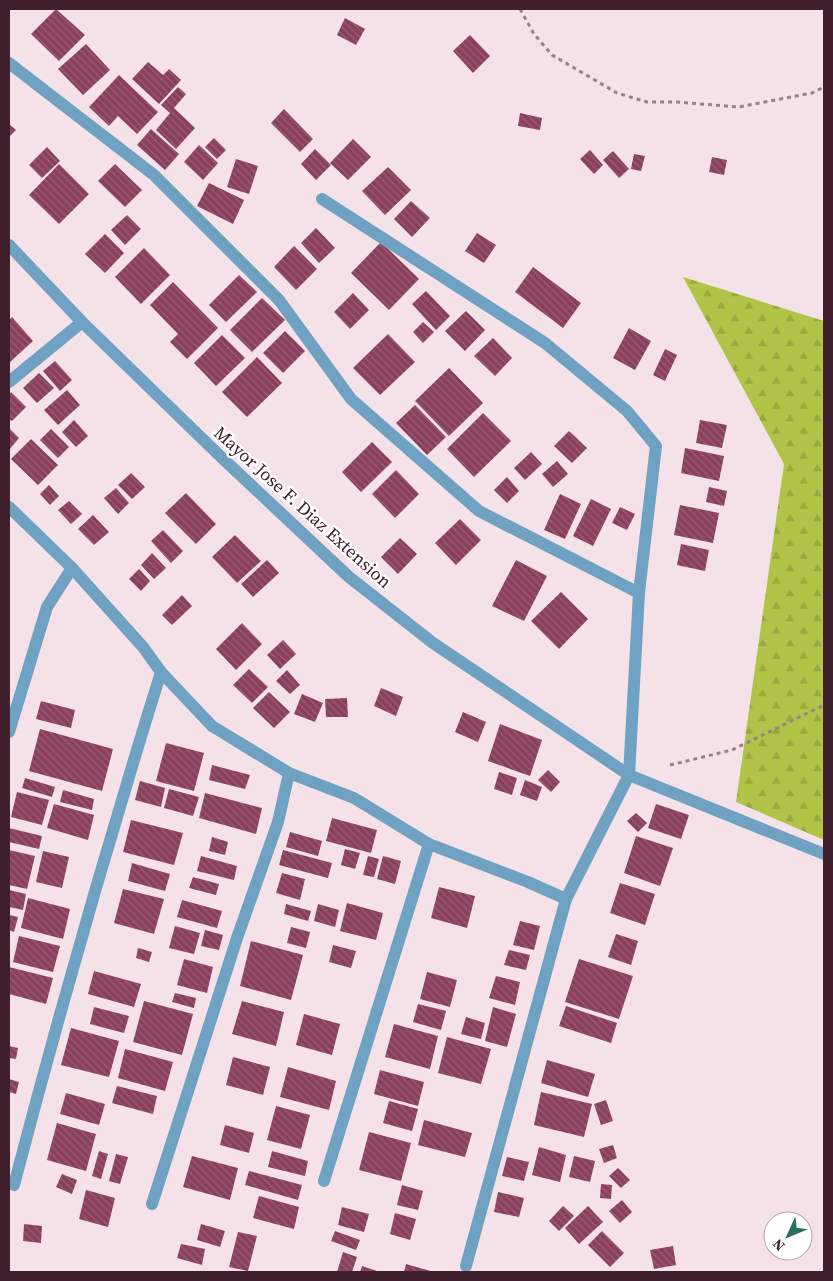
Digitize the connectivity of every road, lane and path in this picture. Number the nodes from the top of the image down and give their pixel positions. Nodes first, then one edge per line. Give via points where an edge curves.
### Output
1 (520, 9) edge
2 (9, 63) edge
3 (824, 87) edge
4 (322, 199) dead end
5 (9, 245) edge
6 (82, 322) junction
7 (9, 382) edge
8 (9, 507) edge
9 (72, 568) junction
10 (639, 593) junction
11 (160, 672) junction
12 (824, 705) edge
13 (9, 732) edge
14 (666, 766) dead end
15 (289, 773) junction
16 (629, 775) junction
17 (429, 844) junction
18 (824, 854) edge
19 (566, 899) junction
20 (324, 1181) dead end
21 (14, 1185) dead end
22 (152, 1204) dead end
23 (466, 1266) dead end

1 - 3 path via 534,34 552,55 618,93 647,102 738,107 812,93
2 - 10 street via 154,175 279,300 351,399 479,511
4 - 10 street via 545,343 627,410 656,446
5 - 6 street, Mayor Jose F. Diaz Extension
6 - 7 street
6 - 16 street, Mayor Jose F. Diaz Extension via 348,577 433,643
8 - 9 street
9 - 11 street via 143,647
9 - 13 street via 47,607
10 - 16 street
11 - 15 street via 212,726
11 - 21 street via 113,828
12 - 14 path via 732,750
15 - 17 street via 354,798
15 - 22 street via 278,822 237,938
16 - 18 street, Mayor Jose F. Diaz Extension
16 - 19 street
17 - 19 street
17 - 20 street
19 - 23 street

